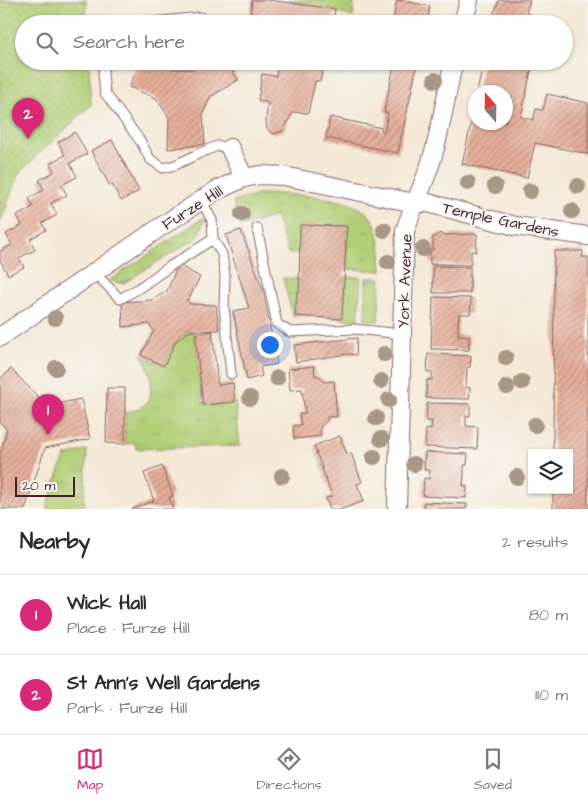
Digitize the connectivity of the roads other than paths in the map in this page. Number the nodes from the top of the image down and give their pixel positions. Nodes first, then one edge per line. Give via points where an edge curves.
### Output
1 (469, 0) edge
2 (465, 15) edge
3 (104, 70) edge
4 (452, 70) edge
5 (230, 148) joint
6 (244, 178) junction
7 (201, 200) junction
8 (414, 203) junction
9 (257, 228) dead end
10 (588, 236) edge
11 (213, 239) junction
12 (94, 272) junction
13 (402, 334) junction
14 (0, 337) edge
15 (231, 374) dead end
16 (397, 509) edge

1 - 2 street
3 - 5 lane via 105,94 150,159 163,168 217,146
4 - 8 street, York Avenue via 433,156
5 - 6 street
6 - 7 street, Furze Hill
6 - 8 street, Furze Hill via 284,176
7 - 11 lane via 212,220
7 - 12 street, Furze Hill
8 - 10 street, Temple Gardens via 428,203 515,226
8 - 13 street, York Avenue via 405,231
9 - 13 lane via 278,324 290,332 354,329
11 - 12 lane via 120,299
11 - 15 lane via 222,254
12 - 14 street, Furze Hill
13 - 16 street, York Avenue

